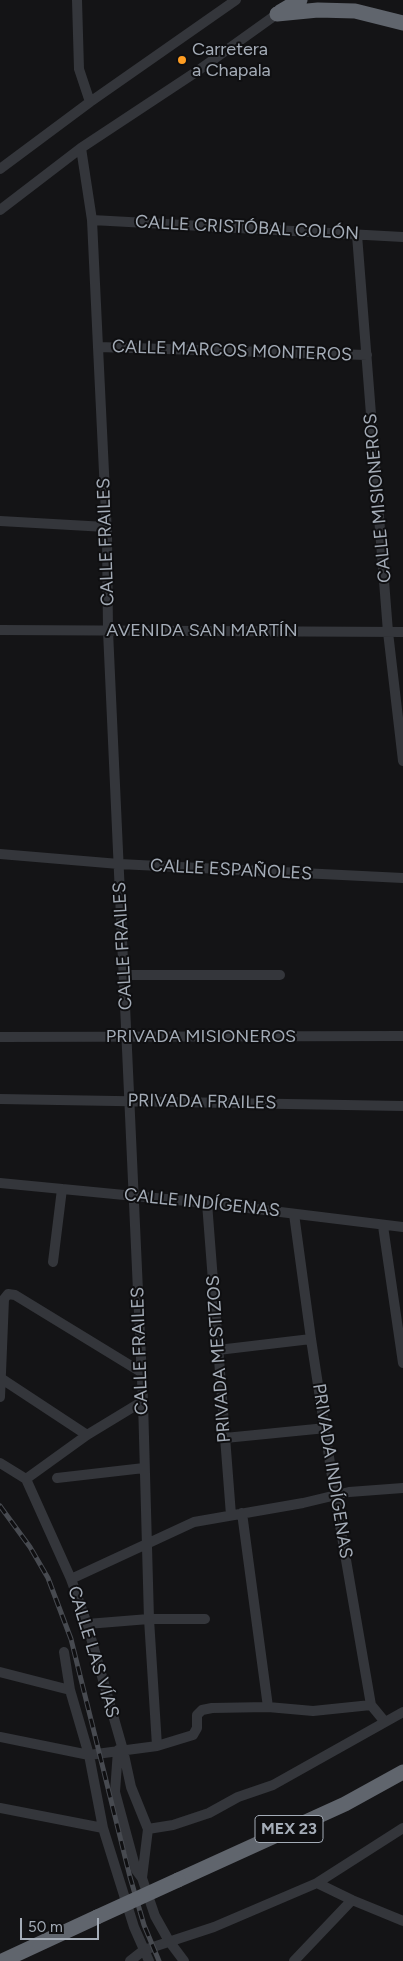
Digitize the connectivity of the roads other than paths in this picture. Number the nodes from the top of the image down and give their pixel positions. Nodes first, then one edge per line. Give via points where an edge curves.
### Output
1 (76, 0) edge
2 (236, 0) edge
3 (300, 0) edge
4 (277, 14) junction
5 (403, 23) edge
6 (90, 102) junction
7 (81, 148) junction
8 (0, 169) edge
9 (0, 210) edge
10 (92, 220) junction
11 (357, 235) junction
12 (403, 237) edge
13 (98, 347) junction
14 (366, 355) junction
15 (0, 521) edge
16 (106, 526) junction
17 (0, 630) edge
18 (108, 630) junction
19 (388, 632) junction
20 (403, 632) edge
21 (403, 761) edge
22 (0, 854) edge
23 (119, 864) junction
24 (403, 878) edge
25 (124, 975) junction
26 (280, 975) dead end
27 (403, 1036) edge
28 (0, 1037) edge
29 (127, 1038) junction
30 (0, 1098) edge
31 (130, 1100) junction
32 (403, 1106) edge
33 (0, 1183) edge
34 (62, 1189) junction
35 (134, 1195) junction
36 (208, 1203) junction
37 (294, 1214) junction
38 (383, 1226) junction
39 (403, 1227) edge
40 (53, 1262) dead end
41 (1, 1323) edge
42 (311, 1339) junction
43 (218, 1350) junction
44 (403, 1363) edge
45 (141, 1372) junction
46 (2, 1379) junction
47 (0, 1397) edge
48 (143, 1402) junction
49 (326, 1428) junction
50 (88, 1435) junction
51 (225, 1438) junction
52 (0, 1463) edge
53 (144, 1468) junction
54 (26, 1478) junction
55 (57, 1478) dead end
56 (403, 1488) edge
57 (335, 1496) junction
58 (242, 1513) junction
59 (231, 1515) junction
60 (148, 1543) junction
61 (71, 1579) junction
62 (149, 1619) junction
63 (205, 1619) dead end
64 (87, 1624) junction
65 (64, 1652) dead end
66 (0, 1672) edge
67 (70, 1690) junction
68 (371, 1705) junction
69 (268, 1707) junction
70 (403, 1712) edge
71 (385, 1722) junction
72 (0, 1737) edge
73 (157, 1746) junction
74 (120, 1750) junction
75 (89, 1755) junction
76 (401, 1774) edge
77 (0, 1808) edge
78 (103, 1828) junction
79 (403, 1828) edge
80 (148, 1829) junction
81 (142, 1878) junction
82 (317, 1882) junction
83 (352, 1900) junction
84 (403, 1921) edge
85 (169, 1941) junction
86 (144, 1950) junction
87 (2, 1961) edge
88 (131, 1961) edge
89 (149, 1961) edge
90 (184, 1961) edge
91 (294, 1961) edge

1 - 6 street via 79,69
2 - 6 street
3 - 4 highway
4 - 5 highway via 355,11
4 - 7 street
6 - 8 street
7 - 9 street
7 - 10 street, CALLE FRAILES
10 - 11 street, CALLE CRISTÓBAL COLÓN
10 - 13 street, CALLE FRAILES
11 - 12 street, CALLE CRISTÓBAL COLÓN
11 - 14 street, CALLE MISIONEROS
13 - 14 street, CALLE MARCOS MONTEROS
13 - 16 street, CALLE FRAILES
14 - 19 street, CALLE MISIONEROS
15 - 16 street
16 - 18 street, CALLE FRAILES
17 - 18 street, AVENIDA SAN MARTÍN
18 - 19 street, AVENIDA SAN MARTÍN
18 - 23 street, CALLE FRAILES
19 - 20 street, AVENIDA SAN MARTÍN
19 - 21 street, CALLE MISIONEROS
22 - 23 street, CALLE ESPAÑOLES
23 - 24 street, CALLE ESPAÑOLES
23 - 25 street, CALLE FRAILES
25 - 26 street
25 - 29 street, CALLE FRAILES
27 - 29 street, PRIVADA MISIONEROS
28 - 29 street, PRIVADA MISIONEROS
29 - 31 street, CALLE FRAILES
30 - 31 street, PRIVADA FRAILES
31 - 32 street, PRIVADA FRAILES
31 - 35 street, CALLE FRAILES
33 - 34 street, CALLE INDÍGENAS
34 - 35 street, CALLE INDÍGENAS
34 - 40 street
35 - 36 street, CALLE INDÍGENAS
35 - 45 street, CALLE FRAILES
36 - 37 street, CALLE INDÍGENAS
36 - 43 street, PRIVADA MESTIZOS
37 - 38 street, CALLE INDÍGENAS
37 - 42 street, PRIVADA INDÍGENAS
38 - 39 street, CALLE INDÍGENAS
38 - 44 street
41 - 45 street via 4,1299 8,1294 15,1295
41 - 46 street
42 - 43 street
42 - 49 street, PRIVADA INDÍGENAS
43 - 51 street, PRIVADA MESTIZOS
45 - 48 street, CALLE FRAILES
46 - 47 street
46 - 50 street
48 - 50 street
48 - 53 street, CALLE FRAILES
49 - 51 street
49 - 57 street, PRIVADA INDÍGENAS
50 - 54 street
51 - 59 street, PRIVADA MESTIZOS
52 - 54 street
53 - 55 street
53 - 60 street, CALLE FRAILES
54 - 61 street, CALLE LAS VÍAS
56 - 57 street
57 - 58 street
57 - 68 street, PRIVADA INDÍGENAS
58 - 59 street
58 - 69 street
59 - 60 street via 194,1522
60 - 61 street
60 - 62 street, CALLE FRAILES
61 - 64 street, CALLE LAS VÍAS
62 - 63 street
62 - 64 street
62 - 73 street, CALLE FRAILES
64 - 74 street, CALLE LAS VÍAS
65 - 67 street, CALLE LAS VÍAS
66 - 67 street
67 - 75 street, CALLE LAS VÍAS
68 - 69 street via 313,1710
68 - 71 street, PRIVADA INDÍGENAS
69 - 73 street via 202,1710 197,1715 197,1728 193,1735
70 - 71 street
71 - 80 street via 273,1785 238,1797 209,1813
72 - 75 street
73 - 74 street
74 - 75 street
74 - 80 street, CALLE LAS VÍAS
74 - 81 street via 115,1792 136,1870
75 - 78 street, CALLE LAS VÍAS
76 - 87 highway, MEX 23, bridge via 345,1804
77 - 78 street
78 - 86 street, CALLE LAS VÍAS
79 - 82 street
80 - 81 street
81 - 85 street via 155,1916
82 - 83 street
82 - 85 street via 214,1927
83 - 84 street
83 - 91 street
85 - 86 street
85 - 90 street
86 - 88 street
86 - 89 street, CALLE LAS VÍAS

